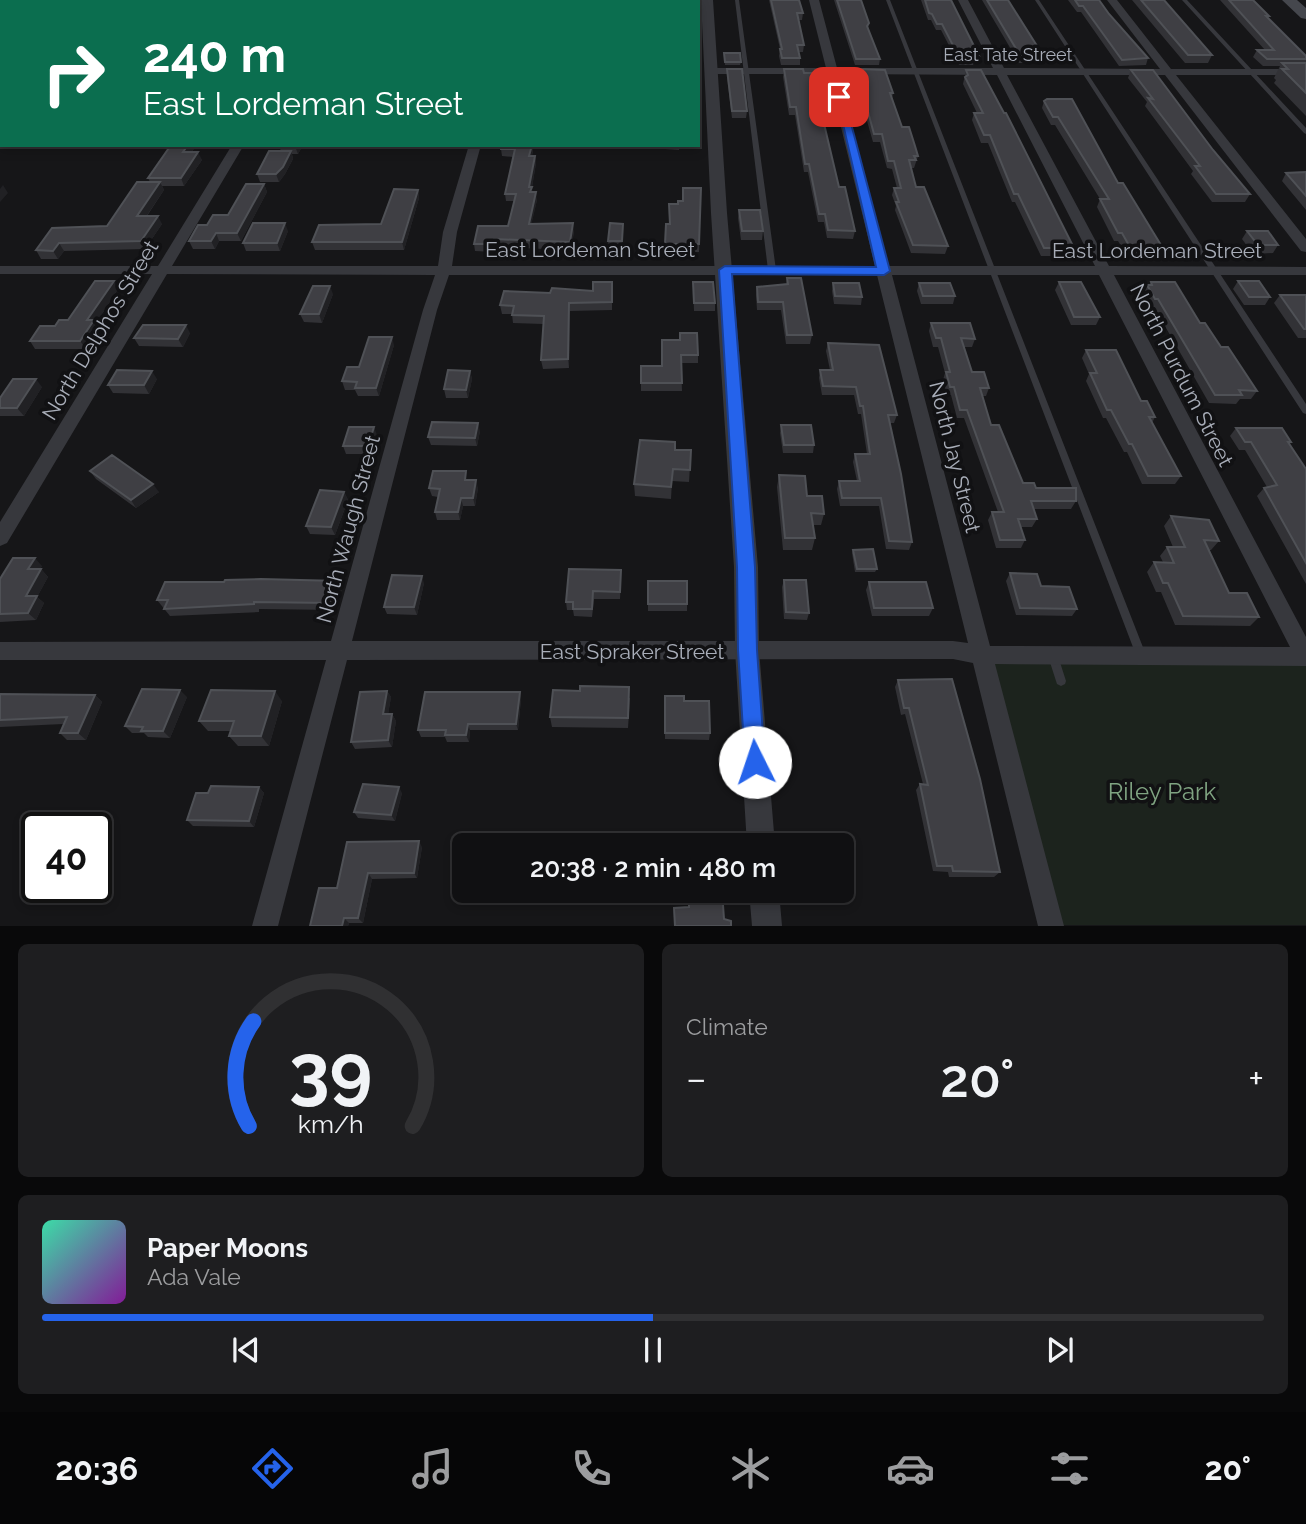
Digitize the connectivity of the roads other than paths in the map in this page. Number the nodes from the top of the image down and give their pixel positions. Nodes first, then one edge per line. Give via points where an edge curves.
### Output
1 (706, 0) edge
2 (737, 0) edge
3 (814, 0) edge
4 (888, 0) edge
5 (962, 0) edge
6 (1037, 0) edge
7 (1112, 0) edge
8 (1184, 0) edge
9 (1289, 0) edge
10 (1306, 15) edge
11 (711, 71) junction
12 (748, 72) junction
13 (833, 72) junction
14 (916, 72) junction
15 (1000, 72) junction
16 (1084, 72) junction
17 (1168, 72) junction
18 (1251, 72) junction
19 (1306, 72) edge
20 (1306, 132) edge
21 (237, 147) edge
22 (474, 147) edge
23 (1306, 248) edge
24 (0, 270) edge
25 (161, 270) junction
26 (444, 270) junction
27 (725, 270) junction
28 (772, 270) junction
29 (884, 271) junction
30 (992, 271) junction
31 (1104, 271) junction
32 (1213, 271) junction
33 (1306, 271) edge
34 (1306, 411) edge
35 (0, 538) edge
36 (747, 650) junction
37 (339, 651) junction
38 (0, 652) edge
39 (983, 655) junction
40 (1053, 656) junction
41 (1306, 656) edge
42 (1141, 657) junction
43 (1061, 681) dead end
44 (760, 833) edge
45 (765, 903) edge
46 (265, 926) edge
47 (767, 926) edge
48 (1051, 926) edge

1 - 11 street
2 - 12 lane
3 - 13 street, North Jay Street
4 - 14 lane
5 - 15 street, North Purdum Street
6 - 16 lane
7 - 17 street
8 - 18 lane
9 - 10 main road
11 - 12 street, East Tate Street
11 - 27 street
12 - 13 street, East Tate Street
12 - 28 lane
13 - 14 street, East Tate Street
13 - 29 street, North Jay Street
14 - 15 street, East Tate Street
14 - 30 lane
15 - 16 street, East Tate Street
15 - 31 street, North Purdum Street
16 - 17 street, East Tate Street
16 - 32 lane
17 - 18 street, East Tate Street
17 - 23 street
18 - 19 street, East Tate Street
18 - 20 lane
21 - 25 street, North Delphos Street
22 - 26 street, North Waugh Street
24 - 25 street, East Lordeman Street
25 - 26 street, East Lordeman Street
25 - 35 street, North Delphos Street
26 - 27 street, East Lordeman Street
26 - 37 street, North Waugh Street via 429,310
27 - 28 street, East Lordeman Street
27 - 36 street via 746,567
28 - 29 street, East Lordeman Street
29 - 30 street, East Lordeman Street
29 - 39 street, North Jay Street
30 - 31 street, East Lordeman Street
30 - 42 lane
31 - 32 street, East Lordeman Street
31 - 41 street, North Purdum Street
32 - 33 street, East Lordeman Street
32 - 34 lane
36 - 37 street, East Spraker Street
36 - 39 street, East Spraker Street via 953,650
36 - 44 street
37 - 38 street, East Spraker Street
37 - 46 street, North Waugh Street
39 - 40 street, East Spraker Street
39 - 48 street, North Jay Street
40 - 42 street, East Spraker Street
40 - 43 lane
41 - 42 street, East Spraker Street
45 - 47 street

